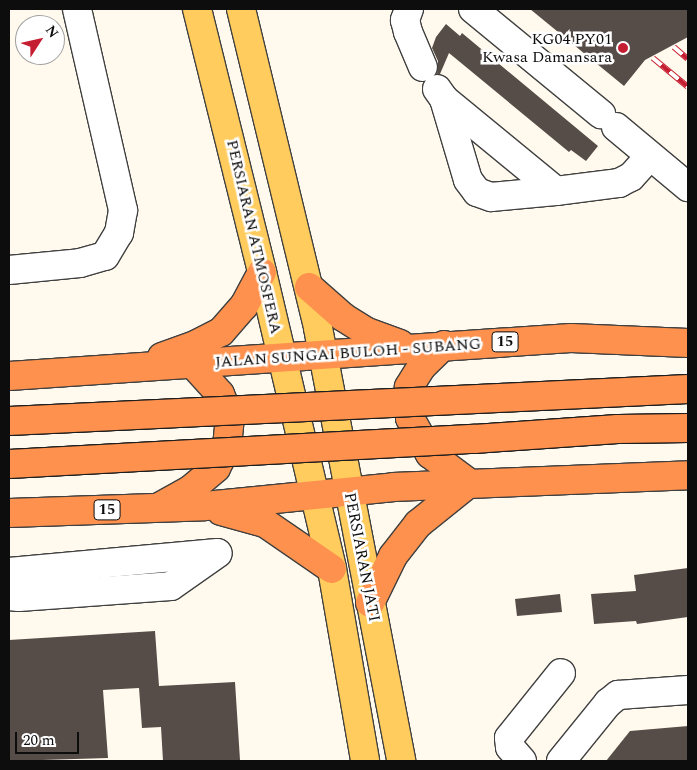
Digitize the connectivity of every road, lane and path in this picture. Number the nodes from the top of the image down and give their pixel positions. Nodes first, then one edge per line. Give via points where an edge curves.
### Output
1 (77, 9) edge
2 (197, 9) edge
3 (241, 9) edge
4 (409, 9) edge
5 (473, 9) edge
6 (435, 85) junction
7 (650, 156) junction
8 (688, 187) edge
9 (556, 191) junction
10 (9, 270) edge
11 (262, 272) junction
12 (309, 287) junction
13 (688, 344) edge
14 (444, 345) junction
15 (411, 348) junction
16 (322, 354) junction
17 (282, 358) junction
18 (193, 364) junction
19 (135, 368) junction
20 (9, 376) edge
21 (688, 388) edge
22 (9, 421) edge
23 (688, 428) edge
24 (9, 464) edge
25 (688, 475) edge
26 (469, 482) junction
27 (349, 492) junction
28 (315, 496) junction
29 (205, 506) junction
30 (157, 508) junction
31 (9, 513) edge
32 (332, 569) junction
33 (9, 572) edge
34 (9, 596) edge
35 (370, 603) junction
36 (561, 673) dead end
37 (688, 690) edge
38 (365, 761) edge
39 (401, 761) edge
40 (522, 761) edge
41 (561, 761) edge

1 - 10 street via 123,210 119,233 105,256 80,263
2 - 11 main road, PERSIARAN ATMOSFERA
3 - 12 main road
4 - 6 street via 405,20 408,32
5 - 7 street
6 - 9 street
6 - 9 street via 468,180 477,192 491,197
7 - 8 street
7 - 9 street via 619,183
11 - 17 main road, PERSIARAN ATMOSFERA
11 - 19 highway via 244,306 221,332
12 - 15 highway via 343,317 367,332
12 - 16 main road
13 - 14 highway, JALAN SUNGAI BULOH - SUBANG / 15 via 572,338
14 - 15 highway, JALAN SUNGAI BULOH - SUBANG / 15
14 - 26 highway via 422,366 409,387 410,418 430,454
15 - 16 highway, JALAN SUNGAI BULOH - SUBANG / 15
16 - 17 highway, JALAN SUNGAI BULOH - SUBANG / 15
16 - 27 main road, PERSIARAN JATI
17 - 18 highway, JALAN SUNGAI BULOH - SUBANG / 15
17 - 28 main road, PERSIARAN ATMOSFERA
18 - 19 highway, JALAN SUNGAI BULOH - SUBANG / 15
18 - 30 highway via 220,394 227,410 230,418 227,446 216,468 190,490
19 - 20 highway, JALAN SUNGAI BULOH - SUBANG / 15
21 - 22 highway, bridge
23 - 24 highway, bridge via 618,429
25 - 26 highway, 15
26 - 27 highway, 15
26 - 35 highway via 418,524 392,556
27 - 28 highway, 15
27 - 35 main road, PERSIARAN JATI
28 - 29 highway, 15
28 - 32 main road, PERSIARAN JATI
29 - 30 highway, 15
29 - 32 highway, 15 via 265,524
30 - 31 highway, 15
32 - 38 main road, PERSIARAN JATI
33 - 34 street via 218,553 171,586
35 - 39 main road, PERSIARAN JATI
36 - 40 street via 509,738 510,747
37 - 41 street via 618,695

